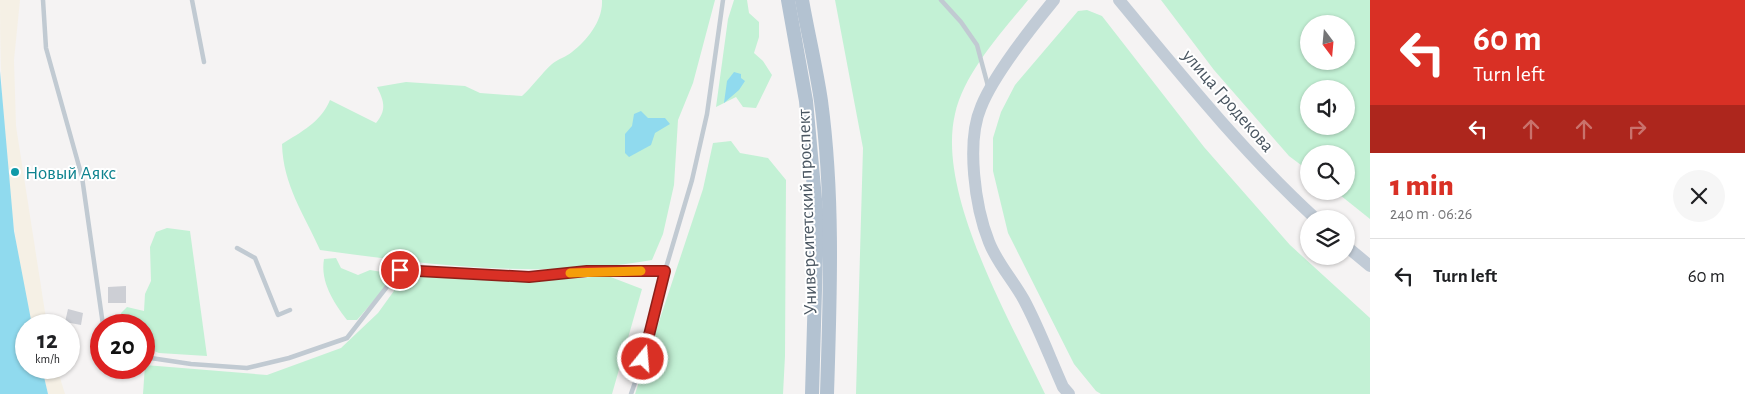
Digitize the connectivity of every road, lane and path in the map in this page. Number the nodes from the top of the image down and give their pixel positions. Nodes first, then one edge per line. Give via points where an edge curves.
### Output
1 (43, 0) edge
2 (192, 0) edge
3 (723, 0) edge
4 (788, 0) edge
5 (802, 0) edge
6 (941, 0) edge
7 (1054, 0) edge
8 (1120, 0) edge
9 (204, 62) dead end
10 (989, 90) junction
11 (1306, 210) edge
12 (237, 248) dead end
13 (1355, 254) edge
14 (1370, 266) edge
15 (665, 271) junction
16 (290, 310) dead end
17 (101, 314) edge
18 (155, 359) edge
19 (631, 394) edge
20 (812, 394) edge
21 (826, 394) edge
22 (1069, 394) edge

1 - 17 lane via 46,48 82,178
2 - 9 lane
3 - 15 lane via 707,114 692,180
4 - 20 main road, Университетский проспект via 806,101 817,220
5 - 21 main road, Университетский проспект via 821,102 826,163 830,284
6 - 10 lane via 976,45
7 - 10 main road
8 - 11 main road, улица Гродекова via 1204,103 1274,180
10 - 22 main road via 980,108 976,127 978,206 988,241 1023,299
12 - 16 lane via 255,258 278,316
13 - 14 main road
15 - 18 lane via 587,271 529,277 400,270 347,338 247,368
15 - 19 lane via 649,342

